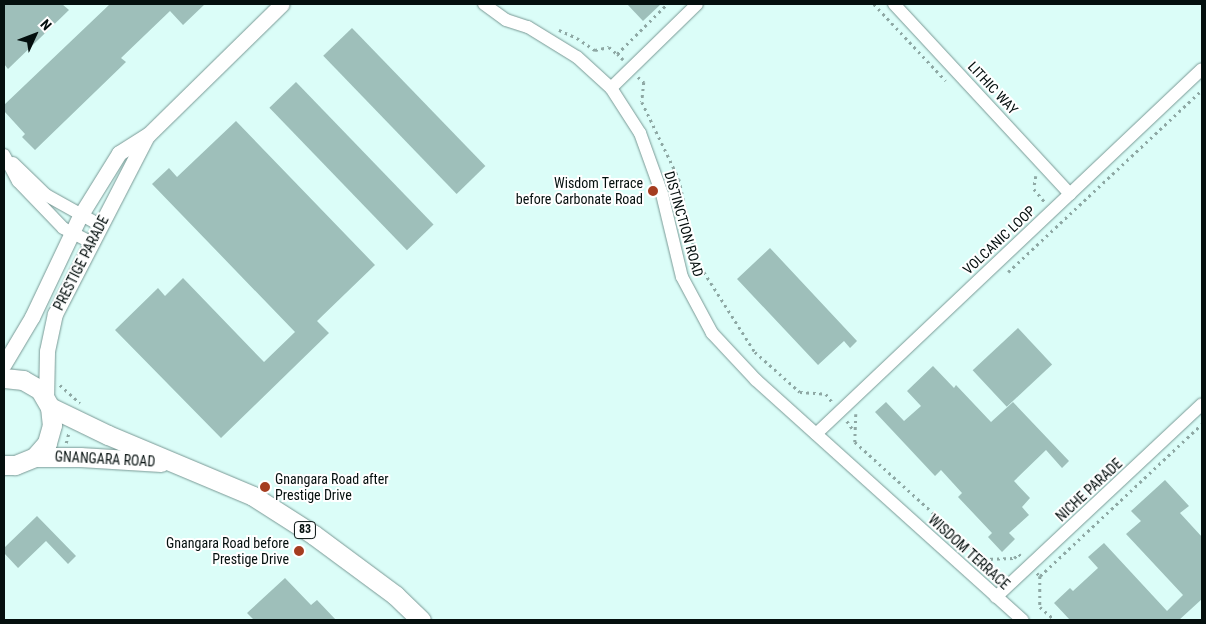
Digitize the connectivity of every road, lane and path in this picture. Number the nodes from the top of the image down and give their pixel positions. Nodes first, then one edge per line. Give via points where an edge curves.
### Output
1 (282, 4) edge
2 (484, 4) edge
3 (667, 4) edge
4 (696, 4) edge
5 (874, 4) edge
6 (894, 4) edge
7 (553, 27) dead end
8 (616, 54) junction
9 (631, 68) junction
10 (1202, 69) edge
11 (948, 83) dead end
12 (611, 88) junction
13 (1202, 90) edge
14 (148, 135) junction
15 (4, 154) edge
16 (1029, 169) dead end
17 (1070, 194) junction
18 (1052, 210) junction
19 (80, 216) junction
20 (1062, 221) junction
21 (100, 225) junction
22 (72, 232) junction
23 (91, 242) junction
24 (1005, 274) dead end
25 (68, 287) junction
26 (27, 326) junction
27 (4, 364) edge
28 (4, 378) edge
29 (58, 383) dead end
30 (48, 403) junction
31 (1202, 404) edge
32 (85, 405) dead end
33 (840, 412) junction
34 (856, 413) dead end
35 (1202, 424) edge
36 (855, 432) junction
37 (816, 434) junction
38 (35, 457) junction
39 (175, 463) junction
40 (8, 468) edge
41 (896, 506) joint
42 (1030, 565) junction
43 (1040, 576) junction
44 (996, 597) junction
45 (421, 620) edge
46 (1023, 620) edge
47 (1055, 620) edge

1 - 14 street, PRESTIGE PARADE
2 - 12 street, DISTINCTION ROAD via 506,20 528,27 577,58
3 - 8 path
4 - 9 street
5 - 11 path
6 - 17 street, LITHIC WAY
7 - 8 path via 595,50 609,47
8 - 9 path
9 - 12 street
9 - 33 path via 644,82 642,102 678,179 697,261 755,352 800,392 826,394
10 - 17 street, VOLCANIC LOOP
12 - 37 street, DISTINCTION ROAD via 640,133 662,194 682,277 712,333 756,380
13 - 20 path
14 - 19 street, PRESTIGE PARADE via 119,153
14 - 21 street, PRESTIGE PARADE
15 - 19 street via 46,195
15 - 22 street via 18,181 63,228
16 - 18 path via 1036,176 1034,190
17 - 18 street, VOLCANIC LOOP
18 - 20 path
18 - 33 street, VOLCANIC LOOP
19 - 21 street
19 - 22 street, PRESTIGE PARADE
20 - 24 path
21 - 23 street, PRESTIGE PARADE
22 - 23 street
22 - 26 street, PRESTIGE PARADE
23 - 25 street, PRESTIGE PARADE
25 - 26 street via 54,291
25 - 30 street, PRESTIGE PARADE via 55,314 48,344
26 - 27 street, PRESTIGE PARADE
28 - 30 main road, GNANGARA ROAD / 83 via 23,380 40,390
29 - 32 path
30 - 38 main road, GNANGARA ROAD via 52,425 47,443
30 - 39 main road, GNANGARA ROAD / 83
31 - 42 street, NICHE PARADE
33 - 36 path
33 - 37 street, VOLCANIC LOOP
34 - 36 path
35 - 43 path
36 - 42 path via 855,442 984,559 1014,558 1019,554
37 - 41 street, DISTINCTION ROAD
38 - 39 main road, GNANGARA ROAD / 83
38 - 40 main road, GNANGARA ROAD / 83
39 - 45 main road, GNANGARA ROAD / 83 via 253,496 396,594
41 - 44 street, WISDOM TERRACE
42 - 43 path
42 - 44 street, NICHE PARADE
43 - 47 path via 1040,607
44 - 46 street, WISDOM TERRACE

